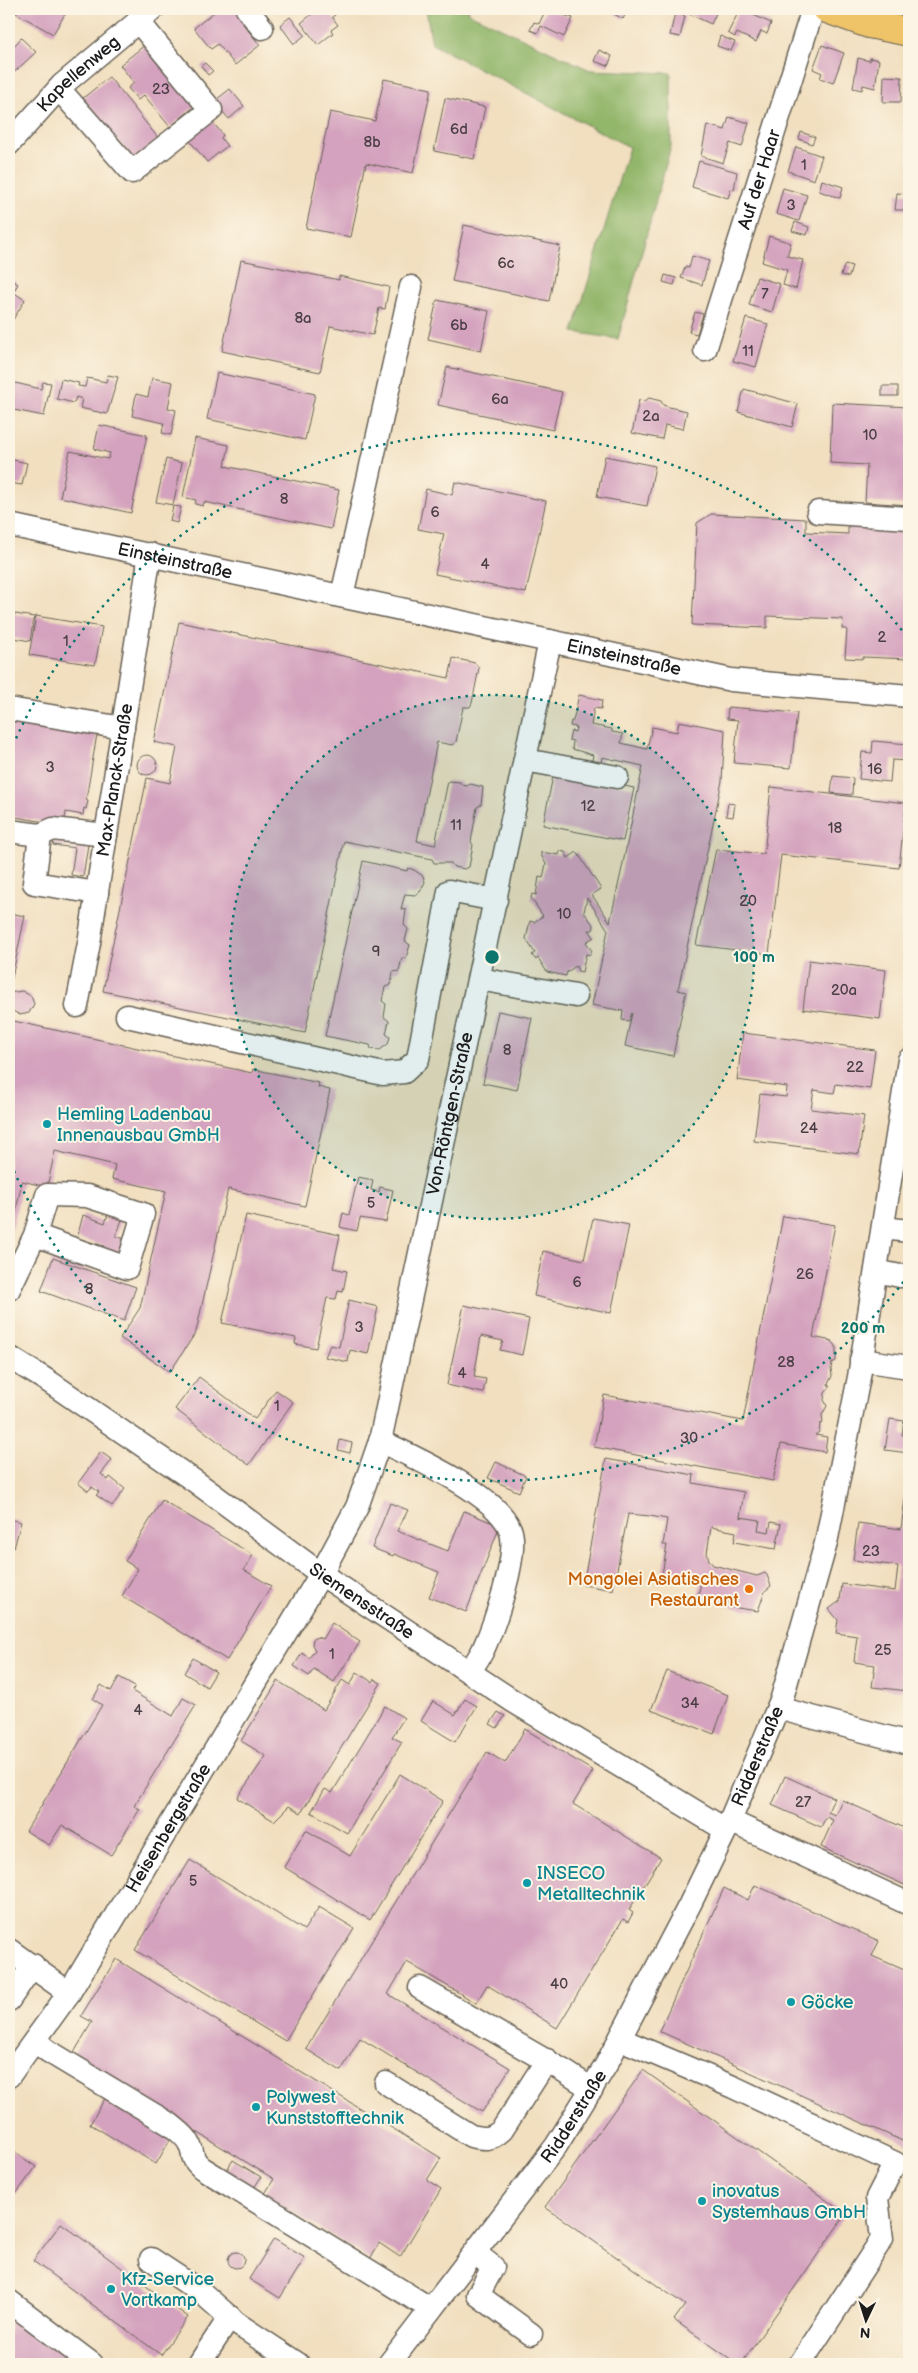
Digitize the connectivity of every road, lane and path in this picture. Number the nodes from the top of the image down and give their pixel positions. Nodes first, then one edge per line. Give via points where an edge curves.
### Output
1 (247, 9) edge
2 (813, 9) edge
3 (827, 9) edge
4 (146, 15) edge
5 (262, 28) dead end
6 (909, 32) edge
7 (59, 89) junction
8 (9, 144) edge
9 (411, 287) dead end
10 (705, 350) dead end
11 (818, 512) dead end
12 (909, 518) edge
13 (9, 526) edge
14 (150, 554) junction
15 (342, 596) junction
16 (550, 641) junction
17 (909, 696) edge
18 (9, 709) edge
19 (122, 728) junction
20 (525, 760) junction
21 (617, 777) dead end
22 (9, 831) edge
23 (106, 834) junction
24 (40, 835) junction
25 (97, 893) junction
26 (496, 900) junction
27 (479, 979) junction
28 (576, 996) dead end
29 (77, 1006) dead end
30 (127, 1016) dead end
31 (909, 1060) edge
32 (883, 1228) junction
33 (909, 1231) edge
34 (35, 1235) junction
35 (876, 1272) junction
36 (909, 1275) edge
37 (9, 1289) edge
38 (9, 1357) edge
39 (862, 1360) junction
40 (909, 1367) edge
41 (380, 1441) junction
42 (321, 1574) junction
43 (469, 1672) junction
44 (778, 1708) junction
45 (909, 1743) edge
46 (728, 1825) junction
47 (909, 1904) edge
48 (9, 1950) edge
49 (33, 1965) junction
50 (420, 1988) dead end
51 (69, 1993) junction
52 (9, 2000) edge
53 (620, 2039) junction
54 (35, 2041) junction
55 (547, 2060) junction
56 (9, 2076) edge
57 (386, 2083) dead end
58 (592, 2089) junction
59 (475, 2253) junction
60 (151, 2259) dead end
61 (9, 2301) edge
62 (432, 2309) junction
63 (230, 2317) junction
64 (531, 2334) dead end
65 (92, 2364) edge
66 (199, 2364) edge
67 (298, 2364) edge
68 (389, 2364) edge
69 (800, 2364) edge

1 - 5 street
2 - 10 street, Auf der Haar
3 - 6 main road via 869,24
4 - 7 street, Kapellenweg
4 - 7 street via 211,110 132,172
7 - 8 street, Kapellenweg
9 - 15 street
11 - 12 street
13 - 14 street, Einsteinstraße
14 - 15 street, Einsteinstraße
14 - 19 street, Max-Planck-Straße
15 - 16 street, Einsteinstraße
16 - 17 street, Einsteinstraße via 731,680
16 - 20 street, Von-Röntgen-Straße
18 - 19 street
19 - 23 street, Max-Planck-Straße
20 - 21 street
20 - 26 street, Von-Röntgen-Straße
22 - 24 street
23 - 24 street via 53,829
23 - 25 street, Max-Planck-Straße
24 - 25 street via 34,883
25 - 29 street, Max-Planck-Straße
26 - 27 street, Von-Röntgen-Straße
26 - 30 street via 449,892 418,1059 404,1072 383,1074
27 - 28 street
27 - 41 street, Von-Röntgen-Straße
31 - 32 street, Ridderstraße
32 - 33 street
32 - 35 street, Ridderstraße
34 - 34 street via 47,1195 87,1196 143,1214 127,1268
34 - 37 street
35 - 36 street
35 - 39 street, Ridderstraße
38 - 42 street, Siemensstraße via 196,1482
39 - 40 street
39 - 44 street, Ridderstraße via 826,1542
41 - 42 street, Von-Röntgen-Straße via 357,1506
41 - 43 street via 426,1462 467,1487 502,1515 511,1530 512,1557 506,1585 483,1650
42 - 43 street, Siemensstraße
42 - 51 street, Heisenbergstraße
43 - 46 street, Siemensstraße via 522,1707
44 - 45 street
44 - 46 street, Ridderstraße
46 - 47 street, Siemensstraße
46 - 53 street, Ridderstraße
48 - 49 street
49 - 51 street
49 - 52 street
50 - 55 street
51 - 54 street, Heisenbergstraße
53 - 58 street, Ridderstraße
53 - 69 street via 733,2087 895,2163 877,2198 882,2239
54 - 56 street, Heisenbergstraße
54 - 62 street via 171,2125 185,2137 191,2155 202,2168
55 - 57 street via 494,2138 471,2136
55 - 58 street
58 - 59 street, Ridderstraße via 556,2146
59 - 62 street, Ridderstraße
59 - 64 street via 494,2267 478,2295
60 - 63 street via 201,2292
61 - 65 street
62 - 68 street, Ridderstraße
63 - 66 street
63 - 67 street

